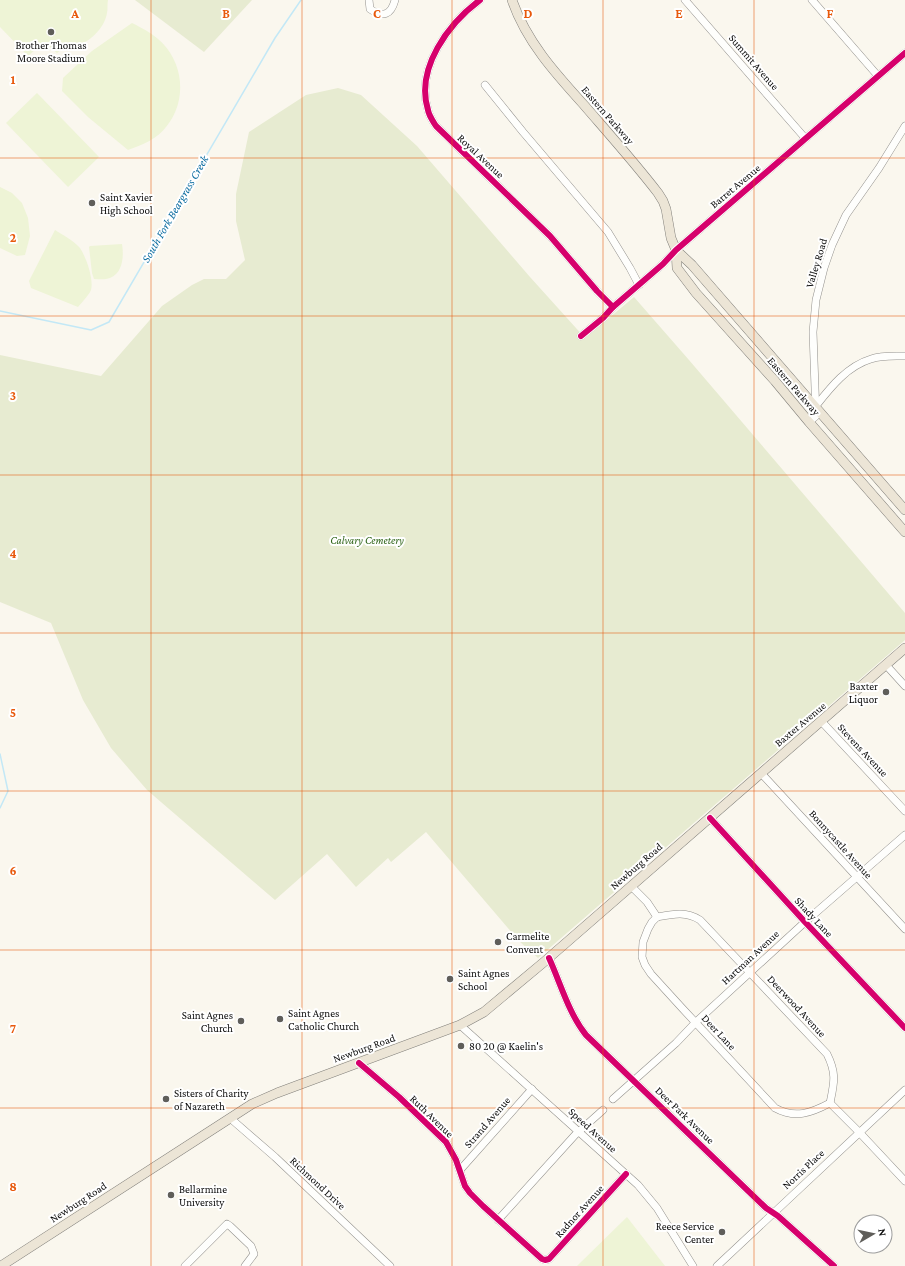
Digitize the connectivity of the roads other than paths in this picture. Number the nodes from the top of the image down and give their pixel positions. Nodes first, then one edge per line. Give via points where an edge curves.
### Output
1 (369, 0) edge
2 (395, 0) edge
3 (480, 0) edge
4 (512, 0) edge
5 (685, 0) edge
6 (812, 0) edge
7 (905, 53) edge
8 (878, 76) junction
9 (485, 85) dead end
10 (905, 126) edge
11 (805, 138) junction
12 (676, 250) junction
13 (639, 285) junction
14 (613, 307) junction
15 (581, 336) dead end
16 (905, 356) edge
17 (815, 407) junction
18 (808, 422) junction
19 (905, 510) edge
20 (905, 532) edge
21 (905, 648) edge
22 (886, 665) junction
23 (905, 686) edge
24 (822, 722) junction
25 (761, 773) junction
26 (905, 811) edge
27 (710, 818) junction
28 (905, 835) edge
29 (856, 877) junction
30 (631, 886) junction
31 (657, 916) junction
32 (805, 922) junction
33 (905, 929) edge
34 (549, 958) junction
35 (750, 972) junction
36 (696, 1022) junction
37 (460, 1026) junction
38 (905, 1028) edge
39 (359, 1063) junction
40 (634, 1080) junction
41 (532, 1089) junction
42 (905, 1090) edge
43 (613, 1099) dead end
44 (830, 1104) junction
45 (603, 1110) dead end
46 (230, 1118) junction
47 (578, 1132) junction
48 (859, 1132) junction
49 (460, 1170) junction
50 (626, 1174) junction
51 (905, 1182) edge
52 (774, 1212) junction
53 (498, 1220) junction
54 (545, 1260) joint
55 (1, 1266) edge
56 (185, 1266) edge
57 (245, 1266) edge
58 (390, 1266) edge
59 (693, 1266) edge
60 (717, 1266) edge
61 (834, 1266) edge

1 - 2 street via 370,9 385,14 390,12
3 - 14 street, Royal Avenue via 452,26 432,61 425,90 426,104 431,117 436,126 550,236
4 - 12 main road, Eastern Parkway via 524,27 541,54 658,193 666,209 671,238
5 - 11 street, Summit Avenue
6 - 8 street
7 - 8 street, Barret Avenue
8 - 11 street, Barret Avenue
9 - 13 street via 608,232
10 - 17 street, Valley Road via 846,215 824,268 812,332
11 - 12 street, Barret Avenue
12 - 13 street, Barret Avenue
12 - 17 main road, Eastern Parkway via 692,265
12 - 18 main road, Eastern Parkway via 677,268 685,279 780,386
13 - 14 street, Barret Avenue
14 - 15 street, Barret Avenue
16 - 17 street via 886,356 866,361 841,377
17 - 18 street, Valley Road via 816,416
17 - 19 main road, Eastern Parkway
18 - 20 main road, Eastern Parkway
21 - 22 main road, Baxter Avenue
22 - 23 street
22 - 24 main road, Baxter Avenue
24 - 25 main road, Baxter Avenue
24 - 26 street, Stevens Avenue
25 - 27 main road, Baxter Avenue
25 - 29 street, Bonnycastle Avenue
27 - 30 main road, Newburg Road
27 - 32 street, Shady Lane
28 - 29 street, Hartman Avenue
29 - 32 street, Hartman Avenue
29 - 33 street, Bonnycastle Avenue
30 - 31 street
30 - 34 main road, Newburg Road
31 - 35 street, Deerwood Avenue via 681,913 696,917
31 - 36 street, Deer Lane via 644,937 643,960 651,974
32 - 35 street, Hartman Avenue
32 - 38 street, Shady Lane
34 - 37 main road, Newburg Road via 496,1002
34 - 40 street, Deer Park Avenue via 581,1029
35 - 36 street, Hartman Avenue
35 - 44 street, Deerwood Avenue via 827,1054 834,1071
36 - 40 street, Hartman Avenue
36 - 44 street, Deer Lane via 775,1108 788,1114 802,1114
37 - 39 main road, Newburg Road
37 - 41 street, Speed Avenue
39 - 46 main road, Newburg Road via 263,1099
39 - 49 street, Ruth Avenue via 446,1142
40 - 43 street, Hartman Avenue
40 - 52 street, Deer Park Avenue
41 - 47 street, Speed Avenue
41 - 49 street, Strand Avenue
42 - 48 street, Norris Place
44 - 48 street
45 - 47 street
46 - 55 main road, Newburg Road
46 - 58 street, Richmond Drive
47 - 50 street, Speed Avenue
47 - 53 street
48 - 51 street
48 - 52 street, Norris Place
49 - 53 street, Ruth Avenue via 470,1193
50 - 54 street, Radnor Avenue via 554,1254
50 - 59 street, Speed Avenue via 657,1208
52 - 60 street, Norris Place
52 - 61 street, Deer Park Avenue
53 - 54 street, Ruth Avenue
56 - 57 street via 227,1224 251,1246 254,1254

